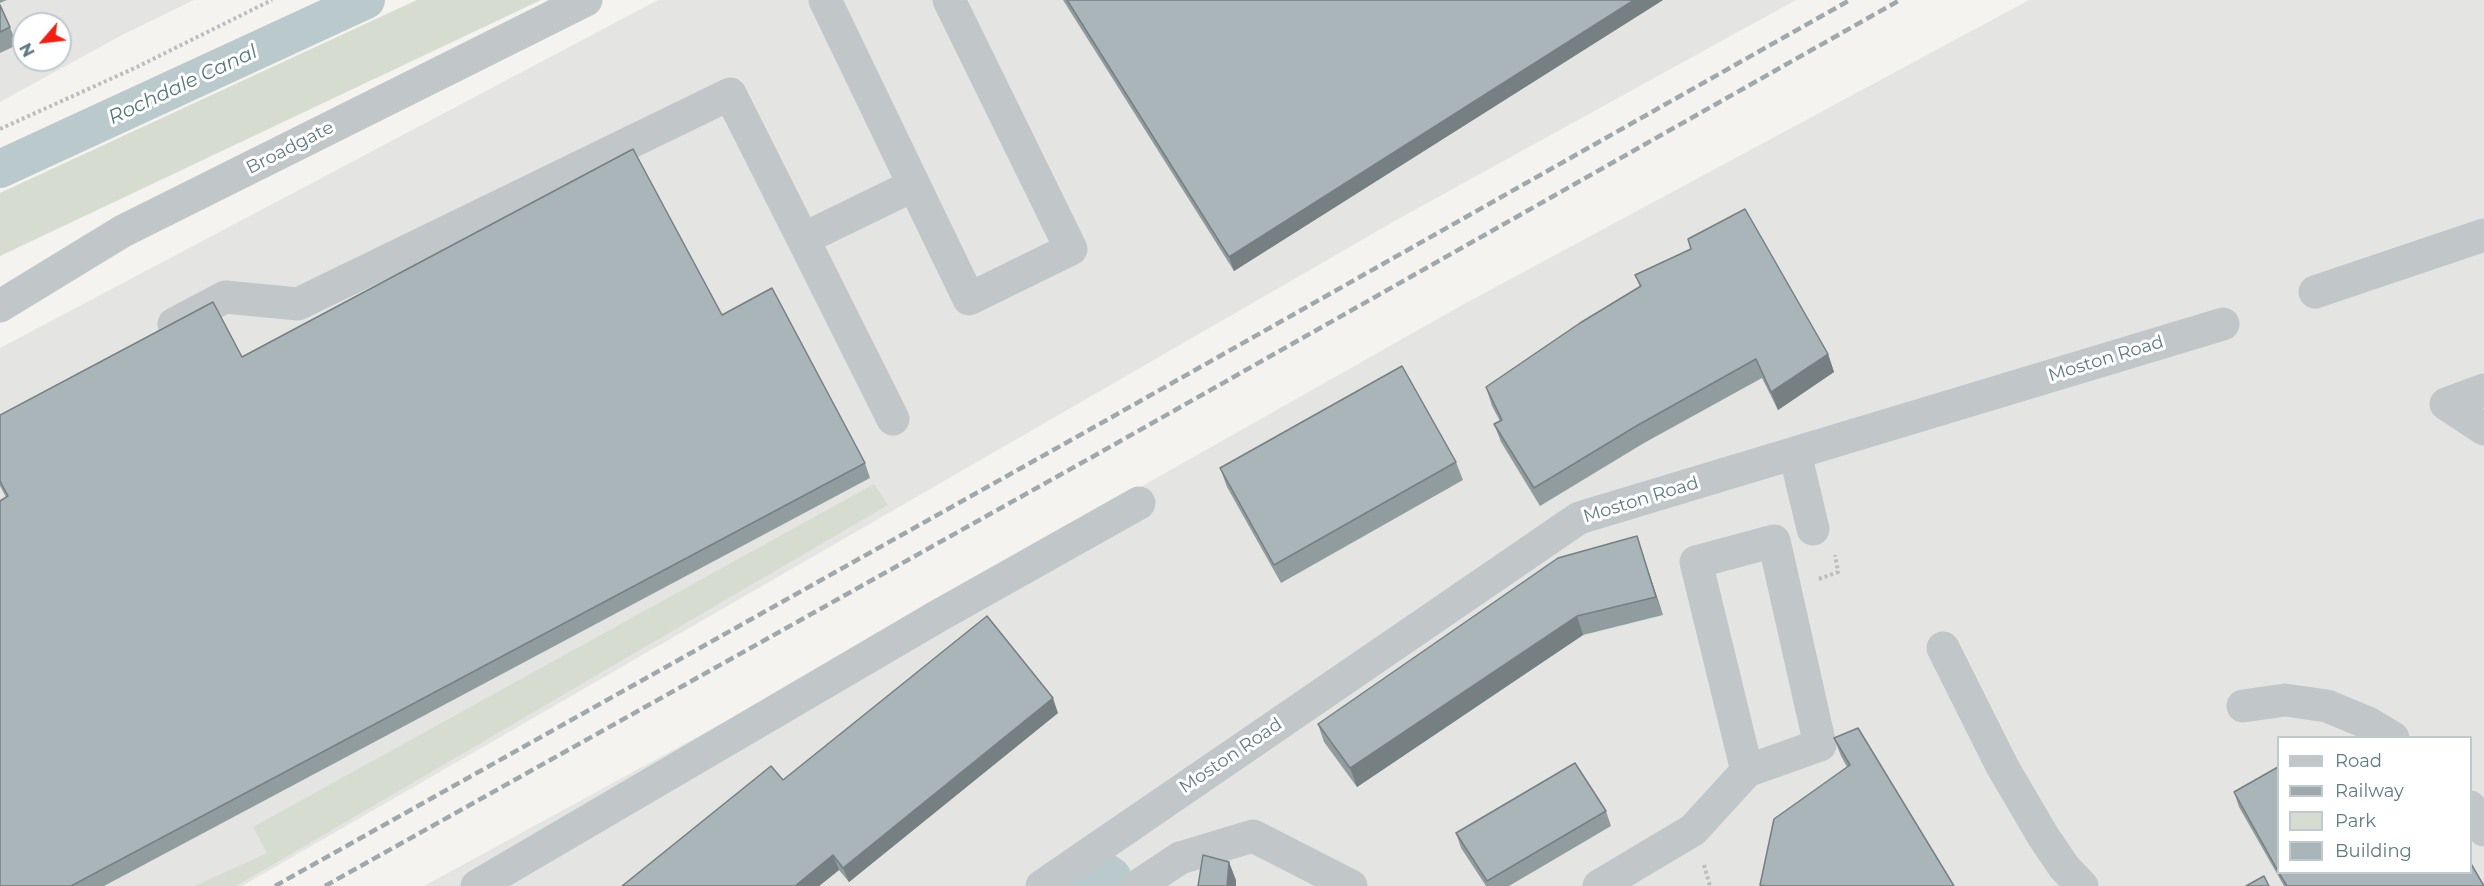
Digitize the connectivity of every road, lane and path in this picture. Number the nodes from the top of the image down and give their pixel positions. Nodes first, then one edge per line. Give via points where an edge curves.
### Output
1 (272, 0) edge
2 (586, 0) edge
3 (825, 0) edge
4 (949, 0) edge
5 (0, 129) edge
6 (914, 185) junction
7 (2484, 235) edge
8 (803, 239) junction
9 (2315, 292) dead end
10 (0, 306) edge
11 (2223, 324) dead end
12 (143, 340) edge
13 (2484, 390) edge
14 (893, 419) dead end
15 (2484, 429) edge
16 (1795, 453) junction
17 (1139, 503) dead end
18 (1813, 529) dead end
19 (1944, 648) dead end
20 (2242, 706) dead end
21 (2390, 736) edge
22 (1748, 771) junction
23 (2472, 810) edge
24 (2484, 830) edge
25 (482, 883) edge
26 (1042, 886) edge
27 (1138, 886) edge
28 (1350, 886) edge
29 (1599, 886) edge
30 (2082, 886) edge

1 - 5 path via 137,68
2 - 10 street, Broadgate via 123,231
3 - 6 street
4 - 6 street via 1071,249 969,299
6 - 8 street
7 - 9 street
8 - 12 street via 730,94 298,304 225,297
8 - 14 street
11 - 16 street, Moston Road
13 - 15 street via 2446,404
16 - 18 street
16 - 26 street, Moston Road via 1579,518
17 - 25 street
19 - 30 street via 2002,766 2043,836
20 - 21 street via 2284,700 2327,706
22 - 22 street via 1820,745 1774,541 1696,562
22 - 29 street via 1693,830
23 - 24 street
27 - 28 street via 1180,858 1252,836

